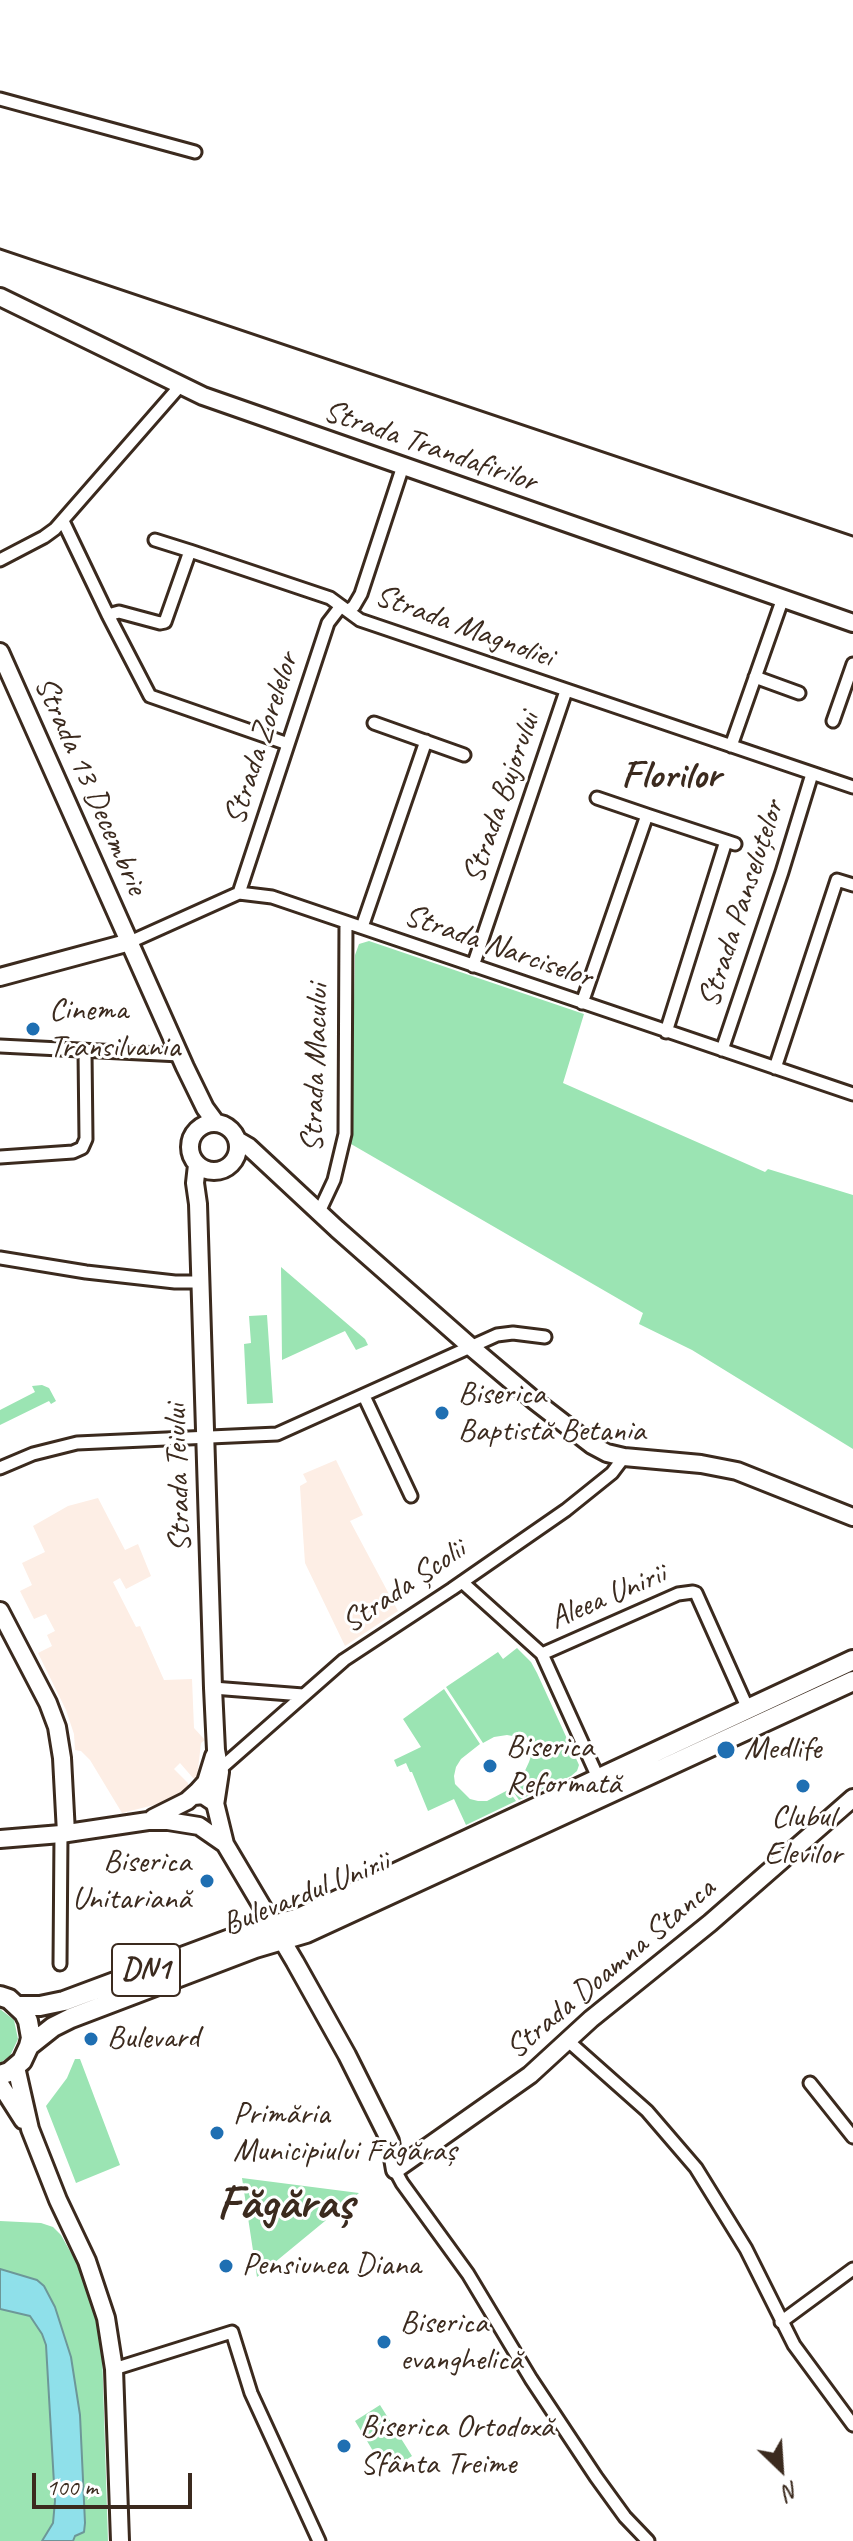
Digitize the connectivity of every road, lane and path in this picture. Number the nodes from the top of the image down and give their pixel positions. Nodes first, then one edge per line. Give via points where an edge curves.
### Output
1 (0, 99) edge
2 (195, 152) dead end
3 (0, 297) edge
4 (180, 386) junction
5 (403, 466) junction
6 (63, 521) junction
7 (155, 540) dead end
8 (190, 551) junction
9 (0, 560) edge
10 (783, 598) junction
11 (345, 609) junction
12 (108, 615) junction
13 (853, 623) edge
14 (0, 652) edge
15 (853, 664) edge
16 (755, 677) junction
17 (566, 691) junction
18 (799, 693) dead end
19 (833, 721) dead end
20 (374, 723) dead end
21 (426, 741) junction
22 (288, 744) junction
23 (731, 746) junction
24 (464, 755) dead end
25 (812, 774) junction
26 (853, 787) edge
27 (597, 798) dead end
28 (647, 815) junction
29 (853, 885) edge
30 (239, 893) junction
31 (346, 922) junction
32 (362, 927) junction
33 (130, 942) junction
34 (473, 966) junction
35 (0, 977) edge
36 (582, 1003) junction
37 (666, 1032) junction
38 (0, 1046) edge
39 (722, 1050) junction
40 (85, 1052) junction
41 (180, 1055) junction
42 (775, 1068) junction
43 (198, 1094) junction
44 (853, 1094) edge
45 (216, 1123) junction
46 (195, 1132) junction
47 (236, 1149) junction
48 (0, 1157) edge
49 (197, 1165) junction
50 (215, 1172) junction
51 (198, 1204) junction
52 (319, 1212) junction
53 (0, 1258) edge
54 (201, 1282) junction
55 (545, 1337) dead end
56 (471, 1347) junction
57 (364, 1396) junction
58 (206, 1438) junction
59 (624, 1457) junction
60 (0, 1468) edge
61 (411, 1496) dead end
62 (853, 1517) edge
63 (457, 1586) junction
64 (0, 1611) edge
65 (542, 1654) junction
66 (853, 1660) edge
67 (853, 1681) edge
68 (213, 1688) junction
69 (303, 1695) junction
70 (748, 1709) junction
71 (216, 1750) junction
72 (669, 1756) junction
73 (220, 1769) junction
74 (602, 1786) junction
75 (190, 1798) junction
76 (853, 1798) edge
77 (216, 1809) junction
78 (148, 1821) junction
79 (195, 1825) junction
80 (63, 1834) junction
81 (0, 1839) edge
82 (225, 1844) junction
83 (277, 1932) junction
84 (60, 1964) dead end
85 (0, 1996) edge
86 (18, 2006) junction
87 (567, 2040) junction
88 (29, 2046) junction
89 (8, 2071) edge
90 (810, 2083) dead end
91 (0, 2084) edge
92 (30, 2129) junction
93 (853, 2137) edge
94 (395, 2170) junction
95 (853, 2269) edge
96 (781, 2322) junction
97 (114, 2369) junction
98 (853, 2425) edge
99 (120, 2541) edge
100 (319, 2541) edge
101 (648, 2541) edge

1 - 2 street
3 - 4 street, Strada Trandafirilor
4 - 5 street, Strada Trandafirilor
4 - 6 street
5 - 10 street, Strada Trandafirilor
5 - 11 street, Strada Zorelelor via 361,594
6 - 9 street
6 - 12 street
7 - 8 street, Strada Magnoliei
8 - 11 street, Strada Magnoliei via 330,598
8 - 12 street via 165,622 119,612
10 - 13 street, Strada Trandafirilor
10 - 16 street
11 - 17 street, Strada Magnoliei via 360,620
11 - 22 street, Strada Zorelelor via 328,623
12 - 22 street via 154,699
14 - 33 street, Strada 13 Decembrie
15 - 19 street
16 - 18 street
16 - 23 street
17 - 23 street, Strada Magnoliei
17 - 34 street, Strada Bujorului
20 - 21 street
21 - 24 street
21 - 32 street
22 - 30 street, Strada Zorelelor
23 - 25 street, Strada Magnoliei
25 - 26 street, Strada Magnoliei
25 - 39 street, Strada Panseluțelor
27 - 28 street
28 - 36 street
28 - 37 street, Strada Panseluțelor via 730,843
29 - 42 street via 837,880
30 - 31 street, Strada Narciselor via 272,897
30 - 33 street
31 - 32 street, Strada Narciselor
31 - 52 street, Strada Macului via 345,1134 334,1180
32 - 34 street, Strada Narciselor
33 - 35 street, Strada 13 Decembrie
33 - 41 street, Strada 13 Decembrie
34 - 36 street, Strada Narciselor
36 - 37 street, Strada Narciselor
37 - 39 street, Strada Narciselor
38 - 40 street
39 - 42 street, Strada Narciselor
40 - 41 street
40 - 48 street via 82,1148
41 - 43 street, Strada 13 Decembrie
42 - 44 street, Strada Narciselor
43 - 45 street, Strada 13 Decembrie
43 - 46 street, Strada 13 Decembrie
45 - 46 street
45 - 47 street via 229,1129
46 - 49 street via 189,1147
47 - 50 street via 228,1167
47 - 52 street via 271,1169
49 - 50 street
49 - 51 street, Strada Teiului
50 - 51 street
51 - 54 street, Strada Teiului
52 - 56 street
53 - 54 street
54 - 58 street, Strada Teiului
55 - 56 street via 504,1333
56 - 57 street
56 - 59 street via 585,1440
57 - 58 street via 277,1434
57 - 61 street
58 - 60 street via 77,1443
58 - 68 street, Strada Teiului
59 - 62 street via 737,1471
59 - 63 street, Strada Școlii via 583,1498
63 - 65 street, Aleea Unirii
63 - 69 street, Strada Școlii via 350,1656
64 - 80 street via 57,1727
65 - 70 street, Aleea Unirii via 678,1594 696,1593
65 - 74 street, Aleea Unirii
66 - 70 main road, Bulevardul Unirii / DN1
67 - 72 main road, Bulevardul Unirii / DN1
68 - 69 street
68 - 71 street, Strada Teiului
69 - 73 street, Strada Școlii
70 - 72 main road, Bulevardul Unirii / DN1
71 - 73 street
71 - 75 street via 208,1778
72 - 74 main road, Bulevardul Unirii / DN1
73 - 77 street
74 - 83 main road, Bulevardul Unirii / DN1 via 306,1933
75 - 77 street via 208,1796
75 - 78 street
75 - 79 street via 184,1811
76 - 87 street, Strada Doamna Stanca
77 - 79 street via 209,1824
77 - 82 street
78 - 79 street
78 - 80 street
79 - 82 street
80 - 81 street
80 - 84 street
82 - 83 street
83 - 86 main road, Bulevardul Unirii / DN1 via 64,2001
83 - 88 main road, Bulevardul Unirii / DN1 via 79,2014
83 - 94 street via 390,2141
85 - 86 main road
86 - 88 main road via 28,2021
87 - 94 street, Strada Doamna Stanca via 514,2088
87 - 96 street via 647,2111 696,2168 746,2249
88 - 89 main road, Bulevardul Unirii / DN1
89 - 92 street
90 - 93 street
91 - 92 street
92 - 97 street via 102,2302
94 - 101 street via 478,2288 619,2510
95 - 96 street
96 - 98 street
97 - 99 street
97 - 100 street via 232,2332 251,2393

